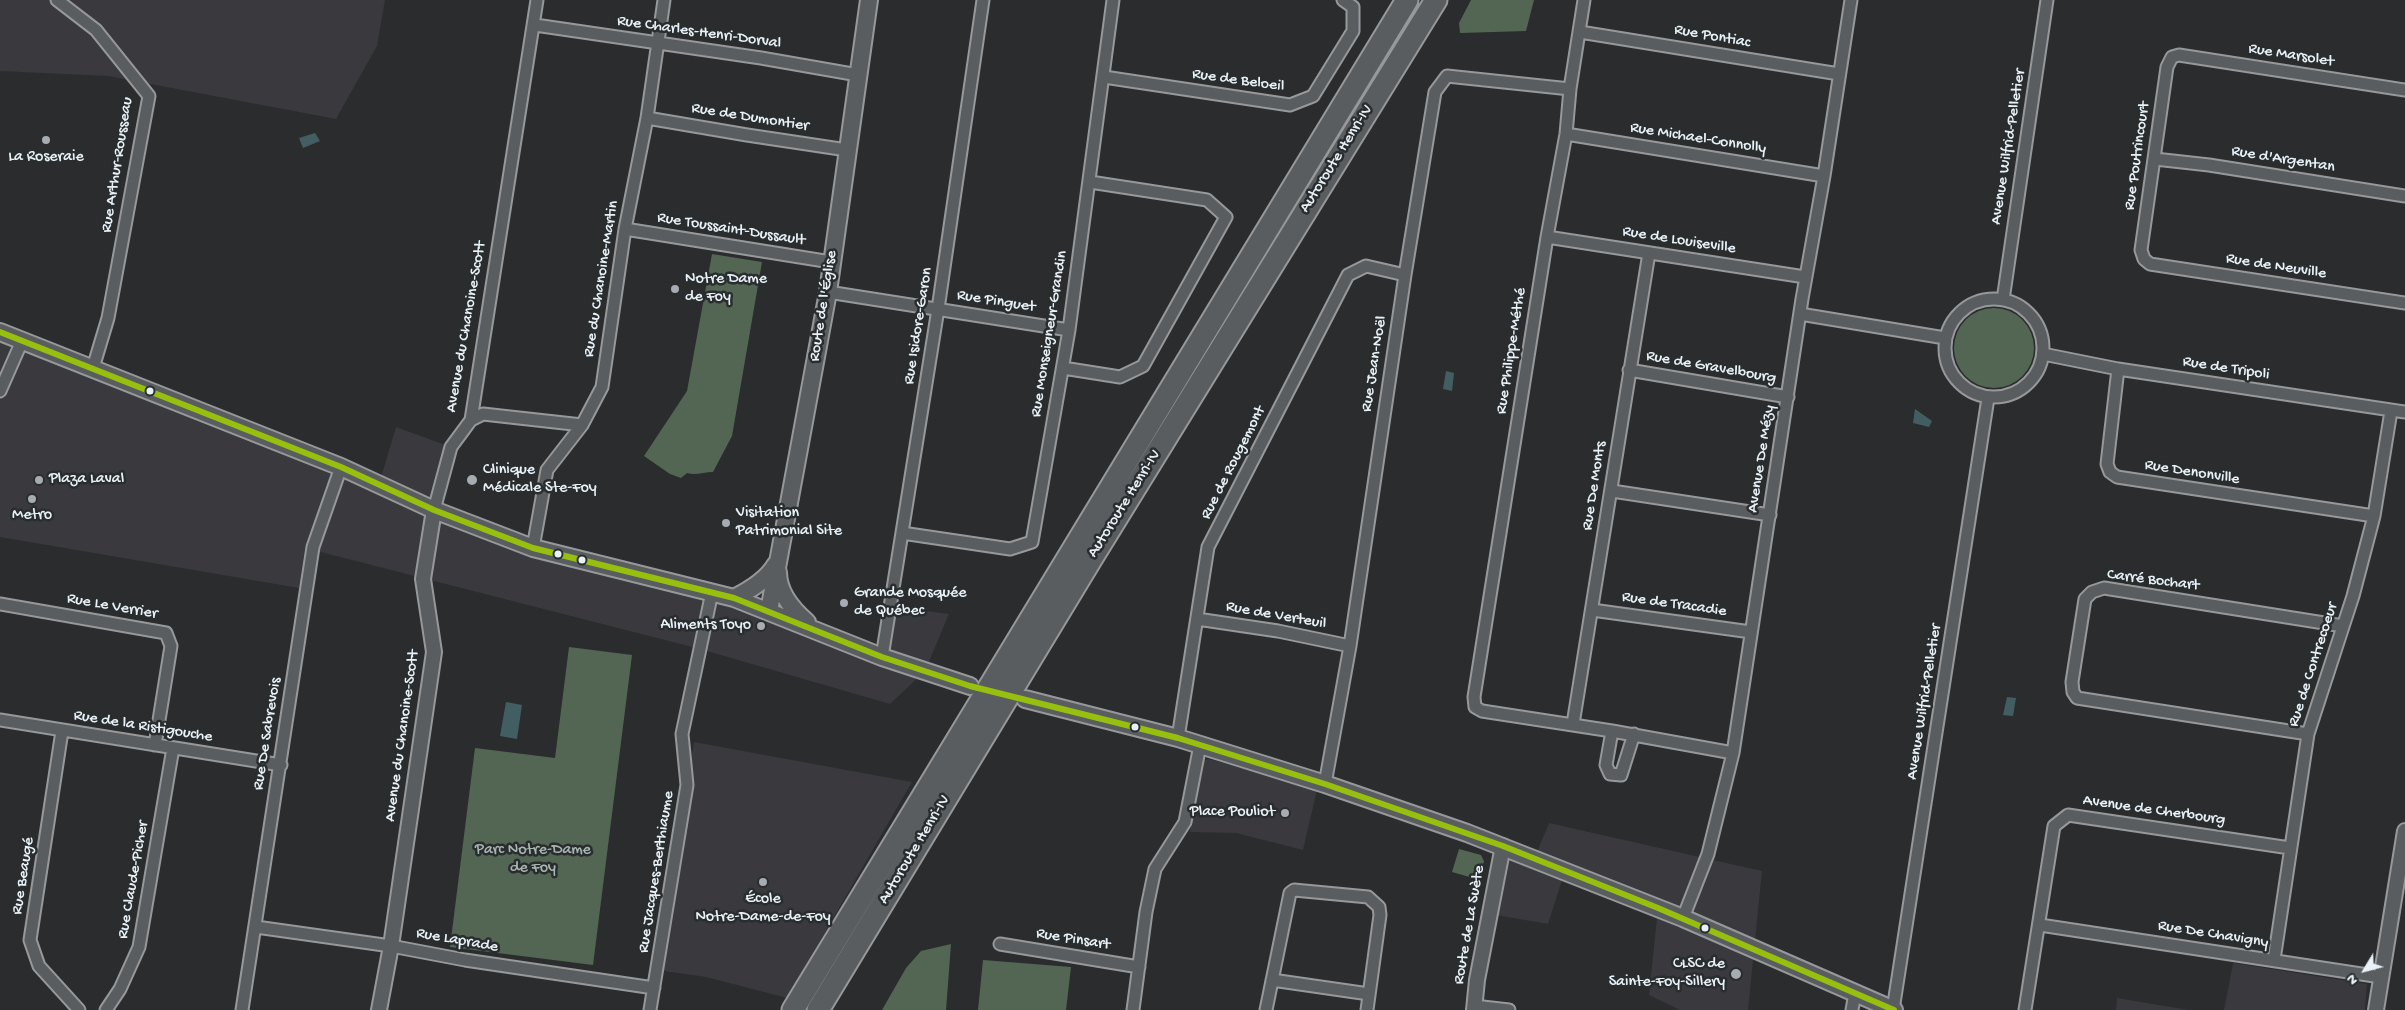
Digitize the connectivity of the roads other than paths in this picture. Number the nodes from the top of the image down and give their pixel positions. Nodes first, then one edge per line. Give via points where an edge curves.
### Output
1 (57, 0) edge
2 (537, 0) edge
3 (664, 0) edge
4 (869, 0) edge
5 (983, 0) edge
6 (1113, 0) edge
7 (1343, 0) edge
8 (1392, 0) edge
9 (1407, 0) edge
10 (1436, 0) edge
11 (1584, 0) edge
12 (1851, 0) edge
13 (2048, 0) edge
14 (535, 26) junction
15 (1580, 32) junction
16 (659, 43) junction
17 (2172, 57) joint
18 (1370, 59) junction
19 (1839, 74) junction
20 (858, 75) junction
21 (1104, 77) junction
22 (1570, 89) junction
23 (2405, 90) edge
24 (647, 118) junction
25 (1566, 134) junction
26 (847, 150) junction
27 (2155, 160) junction
28 (1824, 176) junction
29 (1090, 182) junction
30 (2405, 196) edge
31 (625, 229) junction
32 (1547, 237) junction
33 (1649, 253) junction
34 (2144, 259) joint
35 (832, 262) junction
36 (1405, 275) junction
37 (1805, 277) junction
38 (828, 292) junction
39 (2003, 300) junction
40 (2405, 303) edge
41 (938, 309) junction
42 (1800, 314) junction
43 (1069, 330) junction
44 (0, 332) edge
45 (1945, 338) junction
46 (22, 341) junction
47 (2043, 354) junction
48 (93, 368) junction
49 (1063, 368) junction
50 (1629, 370) junction
51 (2118, 370) junction
52 (0, 391) edge
53 (1788, 397) junction
54 (1988, 398) junction
55 (2391, 411) junction
56 (2405, 412) edge
57 (471, 420) junction
58 (582, 425) junction
59 (341, 467) junction
60 (1612, 491) junction
61 (434, 510) junction
62 (1770, 515) junction
63 (2374, 516) junction
64 (902, 533) junction
65 (532, 548) junction
66 (777, 562) junction
67 (712, 592) junction
68 (734, 598) junction
69 (0, 604) edge
70 (769, 610) junction
71 (1592, 610) junction
72 (1197, 619) junction
73 (2343, 626) junction
74 (813, 628) junction
75 (1751, 632) junction
76 (1350, 646) junction
77 (882, 657) junction
78 (970, 686) dead end
79 (1025, 699) dead end
80 (0, 720) edge
81 (1573, 724) junction
82 (62, 731) junction
83 (1612, 731) junction
84 (1634, 734) junction
85 (2308, 734) junction
86 (1178, 738) junction
87 (156, 745) junction
88 (1200, 745) junction
89 (173, 748) junction
90 (1733, 753) junction
91 (281, 766) junction
92 (1326, 784) junction
93 (2405, 831) edge
94 (1503, 846) junction
95 (2290, 848) junction
96 (1683, 918) junction
97 (2040, 925) junction
98 (256, 927) junction
99 (1000, 944) dead end
100 (391, 946) junction
101 (2274, 960) junction
102 (1139, 967) junction
103 (2381, 977) junction
104 (1272, 980) junction
105 (654, 988) junction
106 (1855, 993) junction
107 (1370, 994) junction
108 (1474, 1008) edge
109 (79, 1010) edge
110 (106, 1010) edge
111 (242, 1010) edge
112 (379, 1010) edge
113 (650, 1010) edge
114 (794, 1010) edge
115 (818, 1010) edge
116 (1133, 1010) edge
117 (1266, 1010) edge
118 (1367, 1010) edge
119 (1509, 1010) edge
120 (1852, 1010) edge
121 (1893, 1010) edge
122 (2025, 1010) edge
123 (2376, 1010) edge

1 - 48 street, Rue Arthur-Rousseau via 96,30 150,96 108,318
2 - 14 street, Avenue du Chanoine-Scott
3 - 16 street, Rue du Chanoine-Martin
4 - 20 main road, Route de l'Église
5 - 41 street, Rue Isidore-Garon
6 - 21 street, Rue Monseigneur-Grandin
7 - 21 street, Rue de Beloeil via 1353,7 1353,31 1314,96 1290,105
8 - 18 highway via 1372,34
9 - 18 highway, Autoroute Henri-IV
10 - 115 highway, Autoroute Henri-IV
11 - 15 street, Rue Philippe-Méthé
12 - 19 street, Avenue De Mézy
13 - 39 street, Avenue Wilfrid-Pelletier
14 - 16 street, Rue Charles-Henri-Dorval
14 - 57 street, Avenue du Chanoine-Scott
15 - 19 street, Rue Pontiac
15 - 22 street, Rue Philippe-Méthé
16 - 20 street, Rue Charles-Henri-Dorval
16 - 24 street, Rue du Chanoine-Martin
17 - 23 street, Rue Marsolet
17 - 27 street, Rue Poutrincourt
18 - 114 highway, Autoroute Henri-IV
19 - 28 street, Avenue De Mézy
20 - 26 main road, Route de l'Église
21 - 29 street, Rue Monseigneur-Grandin
22 - 25 street, Rue Philippe-Méthé
22 - 36 street, Rue Jean-Noël via 1447,76 1436,92
24 - 26 street, Rue de Dumontier
24 - 31 street, Rue du Chanoine-Martin
25 - 28 street, Rue Michael-Connolly
25 - 32 street, Rue Philippe-Méthé
26 - 35 main road, Route de l'Église
27 - 30 street, Rue d'Argentan via 2208,165
27 - 34 street, Rue Poutrincourt via 2140,250
28 - 37 street, Avenue De Mézy
29 - 43 street, Rue Monseigneur-Grandin
29 - 49 street via 1207,200 1226,217 1143,366 1120,377
31 - 35 street, Rue Toussaint-Dussault
31 - 58 street, Rue du Chanoine-Martin via 602,387
32 - 33 street, Rue de Louiseville
32 - 81 street, Rue Philippe-Méthé via 1474,698 1475,707 1482,710
33 - 37 street, Rue de Louiseville
33 - 50 street, Rue De Monts
34 - 40 street, Rue de Neuville via 2161,266
35 - 38 main road, Route de l'Église
36 - 72 street, Rue de Rougemont via 1366,266 1348,275 1208,548
36 - 76 street, Rue Jean-Noël
37 - 42 street, Avenue De Mézy
38 - 41 street, Rue Pinguet
38 - 66 main road, Route de l'Église
39 - 45 street via 1986,299 1972,303 1959,312
39 - 47 street via 2016,303 2038,324
41 - 43 street, Rue Pinguet
41 - 64 street, Rue Isidore-Garon
42 - 45 street
42 - 53 street, Avenue De Mézy
43 - 49 street, Rue Monseigneur-Grandin
44 - 46 main road
45 - 54 street via 1947,362 1959,382
46 - 48 main road
46 - 52 street
47 - 51 street, Rue de Tripoli
47 - 54 street via 2030,382 2017,392
48 - 59 main road
49 - 64 street, Rue Monseigneur-Grandin via 1032,542 1010,549
50 - 53 street, Rue de Gravelbourg
50 - 60 street, Rue De Monts
51 - 55 street, Rue de Tripoli
51 - 63 street, Rue Denonville via 2107,464 2117,477
53 - 62 street, Avenue De Mézy
54 - 121 street, Avenue Wilfrid-Pelletier
55 - 56 street, Rue de Tripoli
55 - 63 street, Rue de Contrecoeur
57 - 58 street via 484,414
57 - 61 street, Avenue du Chanoine-Scott via 452,446
58 - 65 street, Rue du Chanoine-Martin via 547,470
59 - 61 main road
59 - 91 street, Rue De Sabrevois via 313,547
60 - 62 street
60 - 71 street, Rue De Monts
61 - 65 main road
61 - 100 street, Avenue du Chanoine-Scott via 423,579 434,652
62 - 75 street, Avenue De Mézy
63 - 73 street, Rue de Contrecoeur
64 - 77 street, Rue Isidore-Garon
65 - 67 main road
66 - 68 main road via 772,572 752,589
66 - 70 main road, Route de l'Église
66 - 74 main road via 778,583 795,612
67 - 68 main road
67 - 105 street, Rue Jacques-Berthiaume via 682,734 687,785
68 - 70 main road
69 - 87 street, Rue Le Verrier via 166,633 171,646
70 - 74 main road
71 - 75 street, Rue de Tracadie
71 - 81 street, Rue De Monts
72 - 76 street, Rue de Verteuil
72 - 86 street, Rue de Rougemont
73 - 85 street, Rue de Contrecoeur
73 - 85 street, Carré Bochart via 2104,588 2084,599 2072,682 2077,698
74 - 77 main road
75 - 90 street, Avenue De Mézy
76 - 92 street, Rue Jean-Noël
77 - 78 main road
79 - 86 main road
80 - 82 street, Rue de la Ristigouche
81 - 83 street
82 - 87 street, Rue de la Ristigouche
82 - 109 street, Rue Beaugé via 30,940 39,966
83 - 84 street
83 - 84 street via 1606,765 1610,774 1621,775
84 - 90 street
85 - 95 street, Rue de Contrecoeur
86 - 88 main road
87 - 89 street, Rue de la Ristigouche
88 - 92 main road
88 - 102 street via 1185,822 1155,869
89 - 91 street, Rue de la Ristigouche
89 - 110 street, Rue Claude-Picher via 139,947 120,989
90 - 96 street, Avenue De Mézy via 1708,854
91 - 98 street, Rue De Sabrevois
92 - 94 main road
93 - 103 street
94 - 96 main road
94 - 108 street, Route de La Suète
95 - 97 street, Avenue de Cherbourg via 2068,815 2054,826
95 - 101 street, Rue de Contrecoeur
96 - 106 main road
97 - 101 street, Rue De Chavigny
97 - 122 street, Avenue de Cherbourg
98 - 100 street, Rue Laprade
98 - 111 street, Rue De Sabrevois
99 - 102 street, Rue Pinsart
100 - 105 street, Rue Laprade
100 - 112 street, Avenue du Chanoine-Scott
101 - 103 street, Rue De Chavigny
102 - 116 street
103 - 123 street
104 - 107 street
104 - 107 street via 1290,893 1294,890 1368,898 1379,907 1380,915
104 - 117 street
105 - 113 street, Rue Jacques-Berthiaume
106 - 120 street
106 - 121 main road
107 - 118 street
108 - 119 street

